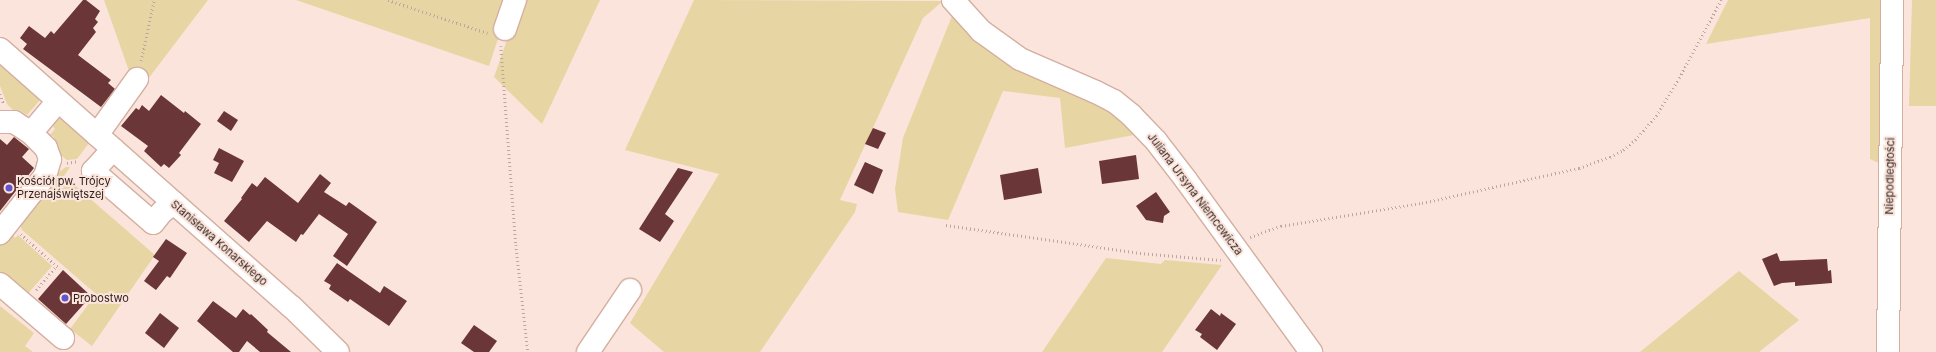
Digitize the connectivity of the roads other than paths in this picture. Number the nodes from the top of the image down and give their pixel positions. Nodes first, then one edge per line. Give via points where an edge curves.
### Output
1 (515, 0) edge
2 (953, 0) edge
3 (1892, 0) edge
4 (503, 34) road end
5 (0, 49) edge
6 (137, 79) road end
7 (58, 101) junction
8 (0, 122) edge
9 (31, 133) junction
10 (105, 142) junction
11 (174, 203) junction
12 (4, 228) edge
13 (0, 284) edge
14 (630, 290) dead end
15 (64, 338) dead end
16 (338, 352) edge
17 (588, 352) edge
18 (1311, 352) edge
19 (1888, 352) edge

1 - 4 street
2 - 18 street, Juliana Ursyna Niemcewicza via 981,31 1020,59 1114,101 1131,115 1156,141 1228,252
3 - 19 street, Niepodległości
5 - 7 street, Stanisława Konarskiego
6 - 10 street
7 - 9 street
7 - 10 street, Stanisława Konarskiego
8 - 9 street via 14,122
9 - 12 street via 46,148 50,159 45,176
10 - 11 street, Stanisława Konarskiego
10 - 11 street via 93,171 153,223
11 - 16 street, Stanisława Konarskiego via 292,307
13 - 15 street
14 - 17 street

